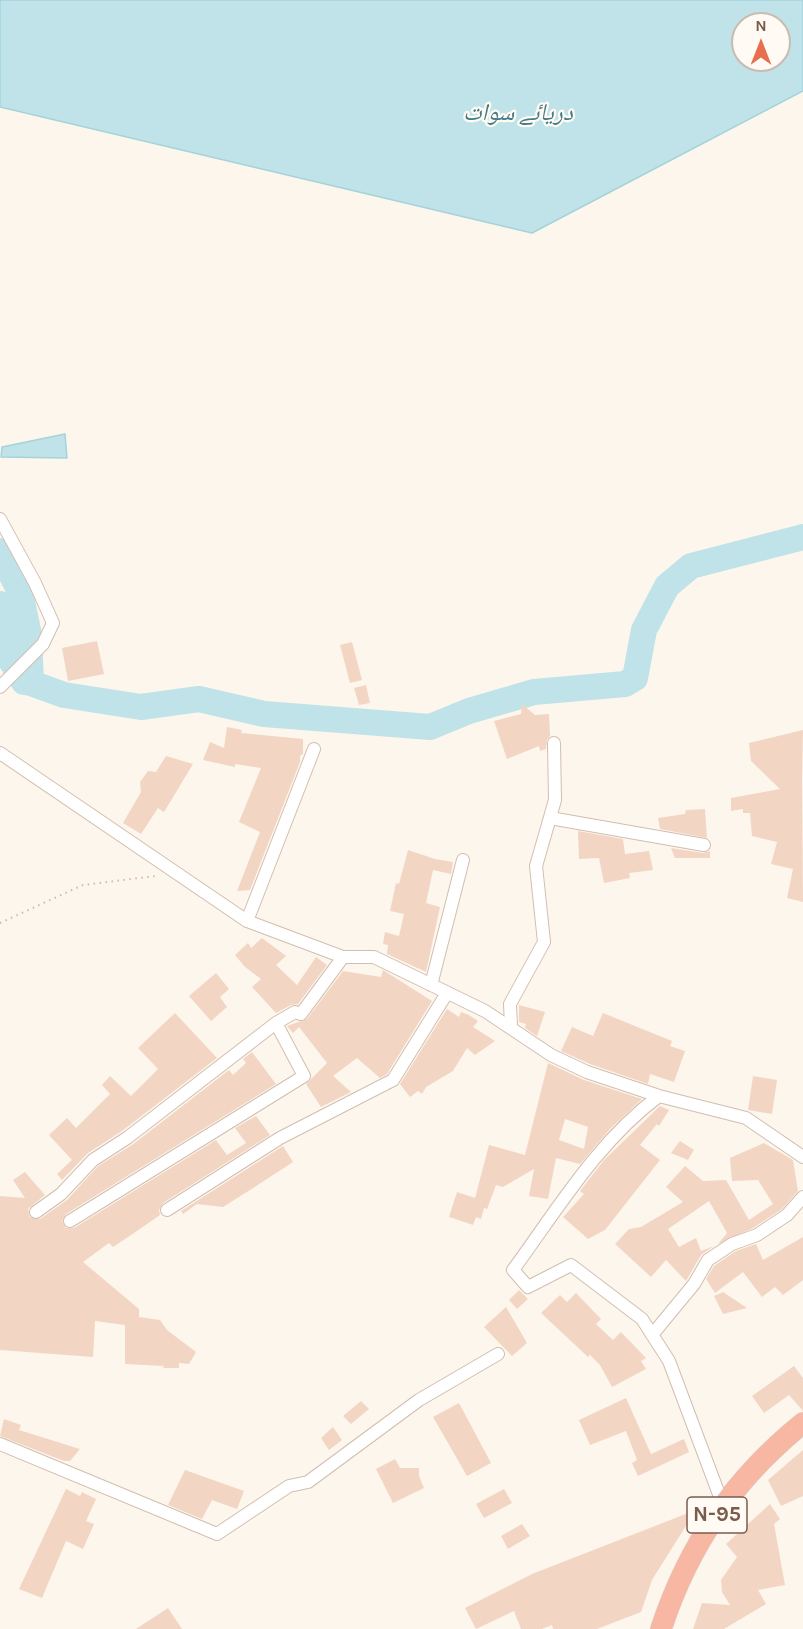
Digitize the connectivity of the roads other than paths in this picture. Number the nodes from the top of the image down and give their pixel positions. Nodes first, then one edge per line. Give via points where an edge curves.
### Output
1 (0, 519) edge
2 (2, 685) edge
3 (554, 743) dead end
4 (314, 749) dead end
5 (0, 753) edge
6 (550, 818) junction
7 (704, 845) dead end
8 (463, 860) dead end
9 (247, 921) junction
10 (343, 957) junction
11 (431, 985) junction
12 (447, 993) junction
13 (276, 1023) junction
14 (511, 1026) junction
15 (659, 1096) junction
16 (803, 1157) edge
17 (803, 1197) edge
18 (167, 1210) dead end
19 (36, 1212) dead end
20 (70, 1221) dead end
21 (652, 1335) junction
22 (498, 1354) dead end
23 (803, 1423) edge
24 (0, 1444) edge
25 (723, 1505) junction
26 (659, 1628) edge

1 - 2 street via 53,623 43,644
3 - 6 street via 555,800
4 - 9 street
5 - 9 street
6 - 7 street
6 - 14 street via 536,866 544,942 510,1004
8 - 11 street
9 - 10 street
10 - 11 street via 374,957
10 - 13 street via 301,1014 295,1012
11 - 12 street
12 - 14 street
12 - 18 street via 393,1080 280,1138
13 - 19 street via 93,1160 61,1194
13 - 20 street via 304,1076
14 - 15 street via 521,1037 586,1072
15 - 16 street via 746,1118
15 - 21 street via 627,1122 596,1158 513,1270 528,1287 571,1264 642,1319
17 - 21 street via 786,1215 757,1235 732,1244 708,1260 694,1284
21 - 25 street via 669,1361
22 - 24 street via 418,1400 308,1482 289,1486 217,1534
23 - 25 highway, N-95 via 763,1459
25 - 26 highway, N-95 via 688,1564

